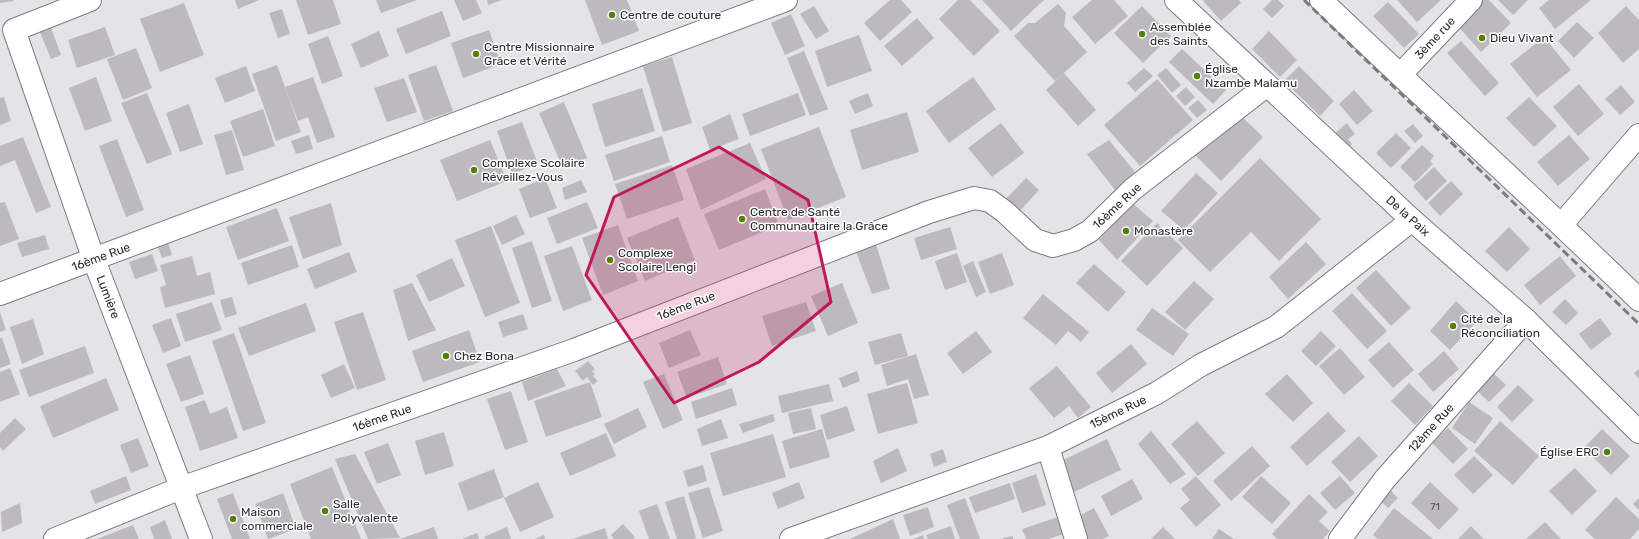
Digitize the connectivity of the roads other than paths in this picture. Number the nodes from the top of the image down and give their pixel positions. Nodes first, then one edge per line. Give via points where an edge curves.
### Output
1 (90, 0) edge
2 (786, 0) edge
3 (1176, 0) edge
4 (1321, 0) edge
5 (1471, 0) edge
6 (7, 30) edge
7 (1400, 75) junction
8 (1266, 86) junction
9 (1639, 135) edge
10 (1412, 220) junction
11 (1562, 224) junction
12 (94, 260) junction
13 (0, 294) edge
14 (1639, 300) edge
15 (1526, 320) junction
16 (1639, 432) edge
17 (1048, 447) junction
18 (181, 488) junction
19 (55, 539) edge
20 (201, 539) edge
21 (790, 539) edge
22 (1076, 539) edge
23 (1340, 539) edge

1 - 6 street
2 - 12 street, 16ème Rue
3 - 8 street, De la Paix
4 - 7 street
5 - 7 street, 3ème rue
6 - 12 street, Lumière
7 - 11 street
8 - 10 street, De la Paix
8 - 18 street, 16ème Rue via 1133,190 1090,231 1074,240 1053,246 1035,240 990,201 974,198 928,212 574,350
9 - 11 street
10 - 15 street, De la Paix
10 - 17 street, 15ème Rue via 1276,327 1200,365 1157,393
11 - 14 street
12 - 13 street, 16ème Rue
12 - 18 street, Lumière
15 - 16 street, De la Paix
15 - 23 street, 12ème Rue via 1385,479
17 - 21 street, 15ème Rue
17 - 22 street
18 - 19 street, 16ème Rue
18 - 20 street, Lumière

